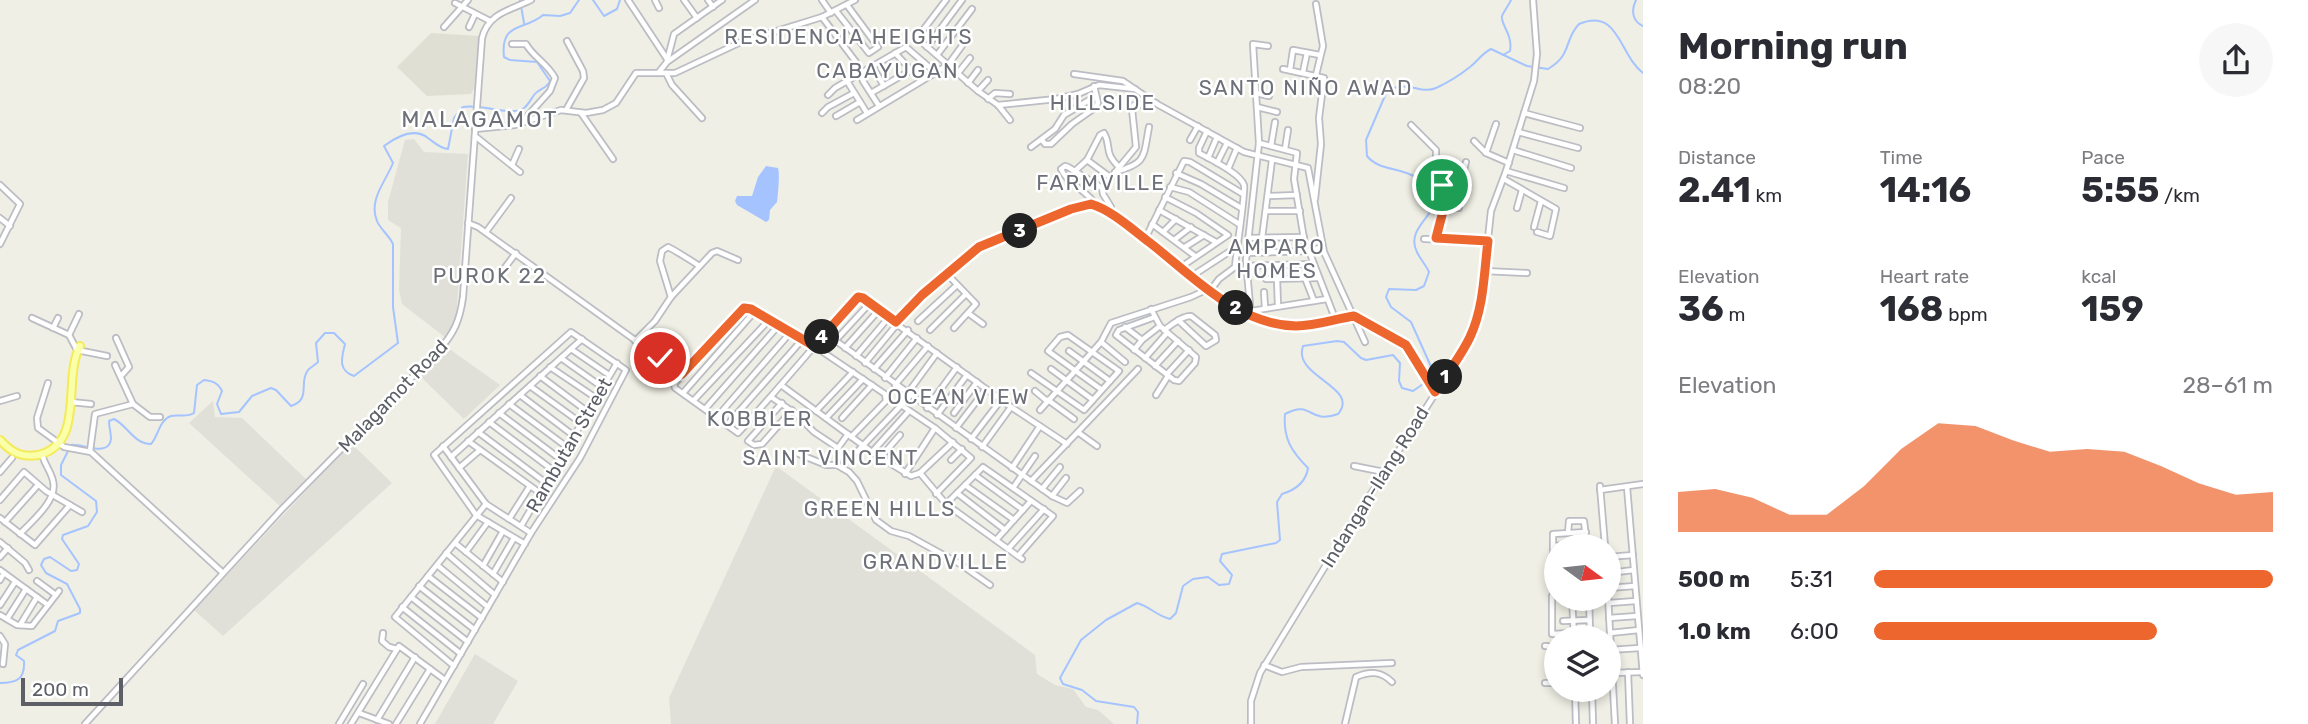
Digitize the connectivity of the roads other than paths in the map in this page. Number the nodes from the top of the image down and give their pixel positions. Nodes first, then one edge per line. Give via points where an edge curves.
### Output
1 (468, 0) edge
2 (628, 0) edge
3 (655, 0) edge
4 (684, 0) edge
5 (708, 0) edge
6 (722, 0) edge
7 (755, 0) edge
8 (822, 0) edge
9 (855, 0) edge
10 (946, 0) edge
11 (962, 0) edge
12 (1533, 0) edge
13 (529, 1) edge
14 (455, 3) dead end
15 (1316, 4) dead end
16 (847, 5) junction
17 (713, 6) junction
18 (462, 7) junction
19 (659, 8) dead end
20 (972, 9) dead end
21 (834, 12) junction
22 (475, 14) junction
23 (822, 17) junction
24 (697, 18) junction
25 (490, 20) junction
26 (444, 27) dead end
27 (469, 27) dead end
28 (567, 41) dead end
29 (964, 43) dead end
30 (512, 44) dead end
31 (1268, 46) dead end
32 (927, 47) junction
33 (1307, 52) junction
34 (895, 53) junction
35 (937, 55) junction
36 (1320, 55) junction
37 (970, 58) dead end
38 (667, 61) junction
39 (924, 63) junction
40 (948, 65) junction
41 (872, 66) junction
42 (1283, 69) dead end
43 (912, 70) junction
44 (978, 70) dead end
45 (1290, 70) junction
46 (659, 72) junction
47 (666, 73) junction
48 (859, 73) junction
49 (936, 73) junction
50 (1303, 73) junction
51 (958, 74) junction
52 (1074, 74) dead end
53 (1316, 75) junction
54 (988, 80) dead end
55 (846, 81) junction
56 (968, 83) junction
57 (884, 86) junction
58 (1094, 86) junction
59 (1136, 89) junction
60 (978, 91) junction
61 (854, 93) junction
62 (871, 93) junction
63 (1256, 93) junction
64 (1010, 94) dead end
65 (828, 95) dead end
66 (1096, 96) junction
67 (1269, 96) dead end
68 (988, 99) junction
69 (860, 102) junction
70 (1157, 104) junction
71 (998, 105) junction
72 (879, 106) junction
73 (1257, 107) junction
74 (566, 110) junction
75 (1277, 112) dead end
76 (580, 113) junction
77 (822, 113) dead end
78 (867, 113) junction
79 (1524, 113) junction
80 (836, 116) dead end
81 (702, 118) dead end
82 (857, 120) dead end
83 (1010, 120) dead end
84 (1275, 122) dead end
85 (520, 124) junction
86 (1496, 124) dead end
87 (1198, 125) junction
88 (1411, 125) dead end
89 (1149, 127) dead end
90 (1580, 128) dead end
91 (1288, 130) dead end
92 (1208, 131) junction
93 (475, 132) junction
94 (1518, 132) junction
95 (1217, 136) junction
96 (1042, 140) junction
97 (1190, 140) dead end
98 (1474, 141) dead end
99 (1259, 143) junction
100 (1226, 145) dead end
101 (1271, 146) junction
102 (1031, 147) dead end
103 (1237, 148) junction
104 (1577, 148) dead end
105 (519, 149) dead end
106 (1285, 149) junction
107 (1513, 150) junction
108 (1486, 153) junction
109 (1259, 157) junction
110 (1208, 158) junction
111 (613, 159) dead end
112 (1087, 160) junction
113 (1272, 160) junction
114 (1466, 162) dead end
115 (1217, 163) junction
116 (1509, 163) junction
117 (1457, 164) dead end
118 (512, 165) junction
119 (1295, 165) junction
120 (1119, 167) junction
121 (1463, 168) junction
122 (1228, 169) junction
123 (1571, 169) dead end
124 (1075, 171) junction
125 (1425, 171) dead end
126 (1506, 171) junction
127 (520, 172) dead end
128 (1176, 173) junction
129 (1112, 175) junction
130 (1504, 179) junction
131 (1436, 180) junction
132 (0, 185) edge
133 (1170, 187) junction
134 (1102, 188) junction
135 (1564, 188) dead end
136 (1522, 190) junction
137 (1243, 194) junction
138 (1297, 195) junction
139 (1268, 196) junction
140 (1165, 197) junction
141 (511, 198) dead end
142 (1315, 200) junction
143 (1541, 201) junction
144 (1096, 205) junction
145 (1445, 205) junction
146 (1241, 208) junction
147 (1517, 208) dead end
148 (1159, 210) junction
149 (1266, 211) junction
150 (1300, 211) junction
151 (1110, 215) junction
152 (0, 218) edge
153 (1176, 219) junction
154 (468, 223) junction
155 (1239, 224) junction
156 (1152, 225) junction
157 (10, 226) junction
158 (1191, 227) junction
159 (486, 232) junction
160 (1163, 232) junction
161 (1205, 235) junction
162 (1304, 237) junction
163 (1248, 238) junction
164 (1262, 238) junction
165 (1436, 238) junction
166 (1145, 239) junction
167 (1424, 239) dead end
168 (1174, 240) junction
169 (1488, 241) junction
170 (1217, 242) junction
171 (0, 244) edge
172 (1185, 247) junction
173 (1236, 247) junction
174 (1323, 247) junction
175 (1307, 251) junction
176 (516, 253) junction
177 (1246, 253) junction
178 (1195, 256) junction
179 (738, 260) dead end
180 (1314, 264) junction
181 (699, 266) junction
182 (1246, 266) junction
183 (1181, 267) junction
184 (503, 270) dead end
185 (1485, 271) junction
186 (1527, 273) dead end
187 (947, 274) junction
188 (1192, 276) junction
189 (1305, 278) junction
190 (1319, 278) junction
191 (1266, 279) dead end
192 (1277, 279) junction
193 (957, 285) junction
194 (1209, 290) junction
195 (1264, 292) dead end
196 (967, 294) junction
197 (671, 297) junction
198 (1327, 299) junction
199 (1314, 301) junction
200 (870, 303) junction
201 (1278, 306) junction
202 (1265, 308) junction
203 (1151, 309) junction
204 (879, 310) junction
205 (755, 311) junction
206 (968, 313) junction
207 (79, 314) dead end
208 (1251, 314) junction
209 (1354, 316) junction
210 (889, 317) junction
211 (1154, 317) junction
212 (32, 318) dead end
213 (58, 318) dead end
214 (769, 320) junction
215 (1178, 320) junction
216 (918, 321) dead end
217 (1336, 321) junction
218 (897, 323) junction
219 (983, 324) dead end
220 (778, 326) junction
221 (1125, 327) junction
222 (53, 328) junction
223 (954, 328) dead end
224 (908, 330) junction
225 (930, 330) dead end
226 (1164, 330) junction
227 (790, 333) junction
228 (825, 333) junction
229 (69, 335) junction
230 (116, 338) dead end
231 (917, 338) junction
232 (582, 339) junction
233 (802, 340) junction
234 (1142, 340) junction
235 (635, 341) junction
236 (835, 341) junction
237 (1178, 341) junction
238 (1101, 342) junction
239 (1365, 342) dead end
240 (814, 346) junction
241 (928, 346) junction
242 (79, 348) junction
243 (845, 348) junction
244 (571, 349) junction
245 (1133, 350) junction
246 (1189, 350) junction
247 (1069, 351) dead end
248 (1093, 351) junction
249 (937, 353) junction
250 (107, 356) dead end
251 (856, 356) junction
252 (561, 358) junction
253 (1144, 358) junction
254 (1083, 362) junction
255 (1125, 362) dead end
256 (617, 363) junction
257 (865, 363) junction
258 (115, 365) dead end
259 (1156, 366) junction
260 (550, 367) junction
261 (957, 367) junction
262 (874, 369) junction
263 (1051, 369) dead end
264 (1139, 369) dead end
265 (1074, 371) junction
266 (853, 372) junction
267 (1031, 373) dead end
268 (682, 374) junction
269 (609, 375) junction
270 (967, 375) junction
271 (1167, 375) junction
272 (121, 376) junction
273 (540, 376) junction
274 (885, 378) junction
275 (863, 379) junction
276 (1066, 380) junction
277 (1110, 381) junction
278 (977, 382) junction
279 (48, 383) dead end
280 (781, 385) junction
281 (872, 385) junction
282 (895, 385) junction
283 (530, 386) junction
284 (603, 387) junction
285 (986, 389) junction
286 (1102, 390) junction
287 (1034, 391) dead end
288 (1056, 391) junction
289 (1435, 392) junction
290 (683, 393) junction
291 (520, 395) junction
292 (909, 395) junction
293 (1156, 395) dead end
294 (17, 396) dead end
295 (771, 397) junction
296 (596, 398) junction
297 (694, 400) junction
298 (1001, 400) junction
299 (1048, 400) junction
300 (1093, 400) junction
301 (0, 401) edge
302 (70, 402) junction
303 (782, 403) junction
304 (91, 404) dead end
305 (133, 404) junction
306 (509, 404) junction
307 (901, 405) junction
308 (1011, 407) junction
309 (706, 408) junction
310 (927, 408) junction
311 (792, 410) junction
312 (1040, 410) dead end
313 (816, 411) junction
314 (909, 411) junction
315 (588, 412) junction
316 (499, 413) junction
317 (954, 413) dead end
318 (937, 415) junction
319 (160, 417) dead end
320 (717, 417) junction
321 (826, 418) junction
322 (842, 418) dead end
323 (1074, 419) dead end
324 (489, 422) junction
325 (581, 423) junction
326 (727, 425) junction
327 (1040, 426) junction
328 (935, 428) junction
329 (956, 428) junction
330 (478, 432) junction
331 (1079, 433) junction
332 (850, 435) junction
333 (900, 435) dead end
334 (574, 436) junction
335 (971, 439) junction
336 (0, 441) edge
337 (468, 441) junction
338 (953, 442) junction
339 (59, 444) junction
340 (862, 444) junction
341 (1067, 444) junction
342 (443, 446) junction
343 (1097, 446) dead end
344 (567, 447) junction
345 (982, 447) junction
346 (838, 448) junction
347 (90, 449) junction
348 (962, 449) junction
349 (480, 450) junction
350 (872, 452) junction
351 (794, 453) dead end
352 (42, 454) junction
353 (1035, 456) dead end
354 (451, 457) junction
355 (852, 457) dead end
356 (12, 458) dead end
357 (880, 458) junction
358 (561, 459) junction
359 (950, 460) dead end
360 (837, 464) junction
361 (1354, 466) dead end
362 (1060, 467) dead end
363 (459, 468) junction
364 (1012, 468) junction
365 (554, 471) junction
366 (0, 472) edge
367 (1384, 472) junction
368 (920, 473) junction
369 (905, 474) junction
370 (975, 475) junction
371 (1022, 475) junction
372 (1066, 478) dead end
373 (1031, 481) junction
374 (547, 483) junction
375 (1643, 484) edge
376 (38, 485) junction
377 (965, 485) junction
378 (530, 486) junction
379 (1627, 487) junction
380 (1013, 488) junction
381 (1042, 489) junction
382 (1080, 491) dead end
383 (540, 493) junction
384 (957, 493) junction
385 (936, 494) junction
386 (51, 495) junction
387 (1052, 496) junction
388 (0, 500) edge
389 (1031, 501) junction
390 (486, 504) junction
391 (946, 504) junction
392 (70, 505) junction
393 (1044, 509) junction
394 (1023, 510) junction
395 (82, 512) dead end
396 (476, 515) junction
397 (509, 519) junction
398 (2, 520) edge
399 (1014, 520) junction
400 (488, 522) junction
401 (521, 526) junction
402 (1005, 530) junction
403 (503, 531) junction
404 (1586, 532) joint
405 (531, 533) junction
406 (1568, 533) junction
407 (20, 534) junction
408 (1553, 534) edge
409 (1604, 534) edge
410 (514, 538) junction
411 (996, 540) junction
412 (0, 542) edge
413 (455, 543) junction
414 (525, 544) junction
415 (8, 548) junction
416 (1008, 549) junction
417 (466, 552) junction
418 (446, 553) junction
419 (1633, 555) junction
420 (1621, 556) edge
421 (0, 557) edge
422 (437, 565) junction
423 (484, 566) junction
424 (29, 570) dead end
425 (1634, 570) junction
426 (2, 572) edge
427 (1621, 572) edge
428 (223, 573) junction
429 (493, 574) junction
430 (428, 576) junction
431 (0, 580) edge
432 (37, 581) dead end
433 (15, 582) junction
434 (503, 582) junction
435 (990, 585) dead end
436 (419, 586) junction
437 (1635, 586) junction
438 (1621, 587) edge
439 (26, 589) junction
440 (495, 595) junction
441 (37, 597) junction
442 (411, 597) junction
443 (1621, 600) edge
444 (1636, 601) junction
445 (0, 605) edge
446 (48, 605) junction
447 (402, 607) junction
448 (488, 607) junction
449 (1573, 611) edge
450 (1589, 611) edge
451 (1609, 611) edge
452 (0, 615) edge
453 (1637, 616) junction
454 (7, 618) junction
455 (482, 618) junction
456 (1609, 618) junction
457 (1589, 620) junction
458 (1563, 621) dead end
459 (1573, 621) junction
460 (20, 625) junction
461 (1573, 625) edge
462 (1589, 625) edge
463 (1609, 625) edge
464 (475, 630) junction
465 (1639, 630) junction
466 (1621, 632) edge
467 (383, 633) dead end
468 (0, 636) edge
469 (468, 642) junction
470 (1640, 648) junction
471 (397, 649) junction
472 (1621, 649) edge
473 (461, 654) junction
474 (415, 657) junction
475 (1392, 663) dead end
476 (3, 664) dead end
477 (1264, 665) junction
478 (454, 666) junction
479 (430, 669) junction
480 (1621, 672) edge
481 (1628, 672) junction
482 (1642, 673) edge
483 (445, 680) junction
484 (1392, 682) dead end
485 (373, 689) junction
486 (1575, 702) edge
487 (1592, 702) edge
488 (1614, 702) edge
489 (359, 713) junction
490 (377, 720) junction
491 (85, 724) edge
492 (339, 724) edge
493 (351, 724) edge
494 (389, 724) edge
495 (396, 724) edge
496 (420, 724) edge
497 (1251, 724) edge
498 (1345, 724) edge
499 (1576, 724) edge
500 (1593, 724) edge
501 (1615, 724) edge
502 (1630, 724) edge

1 - 18 street
2 - 38 street
3 - 19 street
4 - 24 street
5 - 17 street
6 - 17 street
7 - 38 street
8 - 21 street
9 - 16 street
10 - 32 street via 917,38
11 - 32 street
12 - 79 street, Indangan-Ilang Road via 1536,73
13 - 25 street
14 - 18 street
15 - 36 street via 1323,46
16 - 21 street
16 - 21 street via 878,47 869,53
17 - 24 street
18 - 22 street
18 - 26 street
20 - 35 street
21 - 23 street
22 - 25 street
22 - 27 street
23 - 47 street via 754,37
23 - 48 street via 845,45
24 - 38 street via 674,34
25 - 93 street, Malagamot Road via 482,38
28 - 74 street via 584,78
29 - 40 street
30 - 85 street via 526,44 555,78 550,91
31 - 63 street via 1253,44
32 - 35 street
33 - 36 street
33 - 45 street via 1293,50
33 - 50 street
34 - 39 street via 906,47
34 - 41 street
34 - 43 street
35 - 40 street
36 - 53 street
37 - 51 street
38 - 46 street
39 - 43 street
39 - 49 street
40 - 49 street
40 - 51 street
41 - 48 street
41 - 57 street
42 - 45 street
43 - 57 street
44 - 56 street
45 - 50 street
46 - 47 street
46 - 76 street via 636,73 612,106
47 - 81 street
48 - 55 street
48 - 62 street
49 - 72 street
50 - 53 street
51 - 56 street
52 - 59 street via 1121,80
53 - 142 street via 1324,79
54 - 60 street
55 - 61 street
55 - 65 street
56 - 60 street
57 - 62 street
58 - 59 street
58 - 66 street
58 - 71 street via 1067,97
59 - 70 street
60 - 68 street
61 - 69 street
61 - 77 street
62 - 72 street
63 - 67 street
63 - 73 street
64 - 68 street via 995,93
66 - 96 street via 1064,115
66 - 96 street via 1097,107 1051,144
68 - 71 street
69 - 78 street
69 - 80 street
70 - 87 street
70 - 120 street via 1134,105 1136,147
71 - 83 street
72 - 78 street
73 - 75 street
73 - 99 street
74 - 76 street
74 - 85 street
76 - 111 street
78 - 82 street
79 - 90 street
79 - 94 street, Indangan-Ilang Road
84 - 101 street
85 - 93 street
86 - 108 street
87 - 92 street
87 - 97 street
88 - 131 street via 1436,150
89 - 129 street via 1141,161
91 - 106 street
92 - 95 street
92 - 110 street via 1198,150
93 - 118 street
93 - 154 street, Malagamot Road
94 - 104 street
94 - 107 street, Indangan-Ilang Road
95 - 103 street
95 - 110 street
96 - 102 street
98 - 108 street
99 - 101 street
99 - 109 street
100 - 115 street
101 - 106 street
103 - 109 street
103 - 122 street
105 - 118 street
106 - 119 street via 1297,153
107 - 116 street, Indangan-Ilang Road
107 - 123 street
108 - 116 street
109 - 113 street
109 - 163 street
110 - 115 street
112 - 120 street via 1104,133 1108,157
112 - 124 street
112 - 129 street
113 - 119 street
113 - 139 street
114 - 121 street
115 - 122 street
116 - 126 street, Indangan-Ilang Road
117 - 121 street
118 - 127 street
119 - 138 street
119 - 142 street via 1309,169
120 - 129 street
121 - 145 street via 1457,208
122 - 137 street via 1242,183
124 - 134 street
124 - 144 street via 1065,166 1060,171
125 - 131 street
126 - 130 street, Indangan-Ilang Road
126 - 135 street
128 - 133 street
128 - 137 street via 1188,161
128 - 146 street
129 - 134 street
130 - 136 street
130 - 169 street, Indangan-Ilang Road via 1491,212
131 - 145 street via 1448,189
132 - 157 street via 20,204
133 - 140 street
133 - 155 street via 1189,192
134 - 151 street
136 - 143 street
136 - 147 street
137 - 146 street
138 - 139 street
138 - 150 street
139 - 149 street
140 - 148 street
140 - 170 street via 1228,235
141 - 159 street
142 - 174 street
143 - 143 street via 1556,209 1550,236 1536,230
144 - 151 street
144 - 187 street via 1081,205 985,243
145 - 165 street
146 - 155 street
148 - 153 street
148 - 156 street
149 - 150 street
149 - 164 street
150 - 162 street
151 - 166 street
152 - 157 street
153 - 158 street
153 - 160 street
154 - 159 street
154 - 428 street, Malagamot Road via 460,314 448,340
155 - 173 street
156 - 160 street
156 - 166 street
157 - 171 street
158 - 161 street
158 - 168 street
159 - 176 street
160 - 168 street
161 - 170 street
161 - 172 street
162 - 164 street
162 - 175 street
163 - 164 street
163 - 177 street
165 - 167 street
165 - 169 street
166 - 183 street
168 - 172 street
169 - 185 street, Indangan-Ilang Road
170 - 178 street
172 - 178 street
173 - 188 street
173 - 194 street via 1235,267
174 - 175 street
174 - 209 street
175 - 177 street
175 - 180 street
176 - 184 street
176 - 235 street
177 - 182 street
178 - 183 street
179 - 181 street via 715,251
180 - 182 street
180 - 190 street
181 - 197 street
181 - 197 street via 673,248 662,251 660,261
182 - 208 street
183 - 188 street
185 - 186 street
185 - 289 street, Indangan-Ilang Road via 1470,337
187 - 193 street
187 - 218 street
188 - 194 street
189 - 190 street
189 - 192 street
189 - 199 street
190 - 198 street
191 - 192 street
192 - 201 street
193 - 196 street
193 - 216 street
194 - 203 street
194 - 208 street
195 - 202 street
196 - 206 street via 976,304
196 - 225 street
197 - 235 street
198 - 199 street
198 - 217 street
199 - 201 street
200 - 204 street
200 - 228 street via 858,297
200 - 236 street
201 - 202 street
202 - 208 street
203 - 211 street
203 - 238 street via 1111,323
204 - 210 street
204 - 243 street
205 - 214 street
205 - 268 street via 743,309
205 - 290 street
206 - 219 street
206 - 223 street
207 - 229 street
208 - 217 street via 1293,326
209 - 217 street
209 - 239 street
209 - 289 street via 1406,345
210 - 218 street
210 - 251 street
211 - 221 street
211 - 226 street
212 - 222 street
213 - 222 street
214 - 220 street
214 - 297 street
215 - 215 street via 1206,346 1216,340 1194,317
215 - 226 street
218 - 224 street
218 - 257 street
220 - 227 street
220 - 309 street
221 - 234 street
221 - 245 street via 1116,335
222 - 229 street
224 - 231 street
224 - 262 street
226 - 234 street
226 - 237 street
226 - 253 street
227 - 233 street
227 - 320 street
228 - 236 street
228 - 240 street
229 - 242 street
230 - 272 street via 129,367
231 - 241 street
231 - 274 street
232 - 244 street
232 - 256 street
232 - 342 street via 568,333
233 - 240 street
233 - 326 street
234 - 245 street
235 - 268 street
236 - 243 street
237 - 246 street
237 - 259 street
238 - 248 street
238 - 255 street
240 - 266 street
240 - 280 street
241 - 249 street
241 - 282 street
242 - 250 street
242 - 302 main road via 71,371
243 - 251 street
244 - 252 street
244 - 269 street
245 - 253 street
246 - 271 street
246 - 271 street via 1195,363 1179,381
247 - 254 street
248 - 254 street
248 - 265 street via 1071,337 1060,337 1048,351
248 - 277 street via 1119,372
249 - 261 street
249 - 292 street
251 - 257 street
252 - 260 street
252 - 284 street
253 - 259 street
254 - 265 street
254 - 277 street
256 - 269 street, Rambutan Street
256 - 405 street via 626,370 580,458
257 - 262 street
258 - 272 street
259 - 271 street
260 - 273 street
260 - 296 street
261 - 270 street
261 - 310 street
262 - 274 street
263 - 276 street
264 - 331 street
265 - 276 street
265 - 286 street
266 - 275 street
266 - 313 street
267 - 288 street
268 - 290 street via 674,385
269 - 284 street, Rambutan Street
270 - 278 street
270 - 318 street
271 - 293 street
272 - 305 street
273 - 283 street
273 - 315 street
274 - 282 street
275 - 281 street
275 - 321 street
276 - 288 street
276 - 300 street
277 - 286 street
278 - 285 street
278 - 317 street
279 - 339 street via 36,424
280 - 295 street
280 - 313 street
281 - 322 street
281 - 332 street via 886,399
282 - 292 street
283 - 291 street
283 - 325 street
284 - 296 street, Rambutan Street
285 - 298 street
285 - 329 street
286 - 300 street
287 - 299 street
288 - 299 street
288 - 300 street via 1084,410
289 - 367 street, Indangan-Ilang Road
290 - 297 street
291 - 306 street
291 - 334 street
292 - 307 street
292 - 310 street
294 - 301 street
295 - 303 street
295 - 326 street via 738,433
296 - 315 street, Rambutan Street
297 - 309 street
298 - 308 street
298 - 335 street
299 - 312 street
299 - 323 street
302 - 304 street
302 - 339 main road via 67,430
303 - 311 street
303 - 311 street via 748,441 762,444
305 - 319 street via 150,418
305 - 347 street via 94,414
306 - 316 street
306 - 344 street
307 - 314 street
307 - 340 street
308 - 327 street
308 - 345 street
309 - 320 street
310 - 318 street
311 - 346 street
313 - 321 street
314 - 328 street
314 - 350 street
315 - 325 street, Rambutan Street
316 - 324 street
316 - 358 street
318 - 329 street
320 - 326 street
321 - 332 street
324 - 330 street
324 - 365 street
325 - 334 street, Rambutan Street
327 - 341 street
327 - 364 street
328 - 338 street
328 - 369 street
329 - 335 street
330 - 337 street
330 - 374 street
331 - 341 street
331 - 343 street
332 - 340 street
332 - 346 street
333 - 357 street
334 - 344 street, Rambutan Street
335 - 345 street
336 - 352 main road via 21,456
337 - 349 street
337 - 354 street
338 - 348 street
338 - 368 street
339 - 347 street
339 - 352 main road
340 - 350 street
340 - 355 street
341 - 373 street
342 - 354 street
342 - 396 street via 434,457
344 - 358 street, Rambutan Street
345 - 364 street
346 - 360 street
347 - 428 street
348 - 359 street
348 - 385 street via 971,458
349 - 363 street
349 - 378 street
350 - 357 street
351 - 360 street via 825,465
352 - 386 street via 53,481
353 - 371 street
354 - 363 street
356 - 366 street
357 - 369 street
358 - 365 street, Rambutan Street
360 - 435 street via 855,478 876,520
361 - 367 street
362 - 381 street
363 - 390 street
364 - 371 street
365 - 374 street, Rambutan Street
367 - 477 street, Indangan-Ilang Road
368 - 369 street via 914,477
368 - 385 street
370 - 377 street
370 - 380 street via 983,467
370 - 394 street
371 - 373 street
371 - 380 street
372 - 387 street
373 - 381 street
374 - 383 street, Rambutan Street
375 - 379 street
376 - 386 street
376 - 388 street via 24,472
376 - 398 street
377 - 384 street
377 - 399 street
378 - 383 street
378 - 397 street
379 - 409 street via 1600,488
379 - 419 street
380 - 389 street
381 - 387 street
382 - 387 street via 1067,503
383 - 401 street, Rambutan Street
384 - 391 street
384 - 402 street
385 - 391 street
386 - 392 street
386 - 407 street
389 - 393 street
389 - 394 street
390 - 396 street
390 - 397 street
391 - 411 street
392 - 395 street
392 - 407 street via 36,544
393 - 416 street
393 - 416 street via 1053,516 1020,558
394 - 399 street
396 - 400 street
396 - 413 street
397 - 401 street
398 - 407 street
399 - 402 street
400 - 403 street
400 - 417 street
401 - 405 street
402 - 411 street
403 - 410 street
403 - 423 street
404 - 406 street
404 - 406 street via 1586,522 1581,520 1569,521
405 - 414 street
406 - 408 street
410 - 414 street
410 - 429 street
411 - 416 street
412 - 415 street
413 - 417 street
413 - 418 street
414 - 434 street
415 - 421 street
415 - 424 street
417 - 423 street
418 - 422 street
418 - 440 street
419 - 420 street
419 - 425 street
422 - 430 street
422 - 448 street
423 - 429 street
425 - 427 street
425 - 437 street
426 - 431 street
426 - 433 street
428 - 491 street, Malagamot Road
429 - 434 street
430 - 436 street
430 - 455 street
432 - 446 street via 58,593
433 - 439 street
433 - 445 street
434 - 440 street
436 - 442 street
436 - 464 street
437 - 438 street
437 - 444 street
439 - 441 street
439 - 454 street
440 - 448 street
441 - 446 street
441 - 460 street
442 - 447 street
442 - 469 street
443 - 444 street
444 - 453 street
446 - 460 street via 35,624
447 - 473 street
447 - 478 street via 395,618
448 - 455 street
449 - 459 street
450 - 457 street
451 - 456 street
452 - 454 street
453 - 456 street
453 - 465 street
454 - 460 street
455 - 464 street
456 - 463 street
457 - 459 street
457 - 462 street
458 - 459 street
459 - 461 street
464 - 469 street
465 - 466 street
465 - 470 street
467 - 471 street via 388,647
468 - 476 street via 5,644
469 - 473 street
470 - 472 street
470 - 482 street
471 - 474 street
471 - 485 street
473 - 478 street
474 - 479 street
474 - 490 street
475 - 477 street via 1282,672
477 - 497 street, Indangan-Ilang Road via 1252,695
478 - 483 street
479 - 483 street
479 - 495 street
480 - 481 street
481 - 482 street
481 - 502 street
483 - 496 street
484 - 498 street via 1383,673 1356,677
485 - 489 street
485 - 492 street via 361,682
486 - 499 street
487 - 500 street
488 - 501 street
489 - 490 street
489 - 493 street
490 - 494 street

